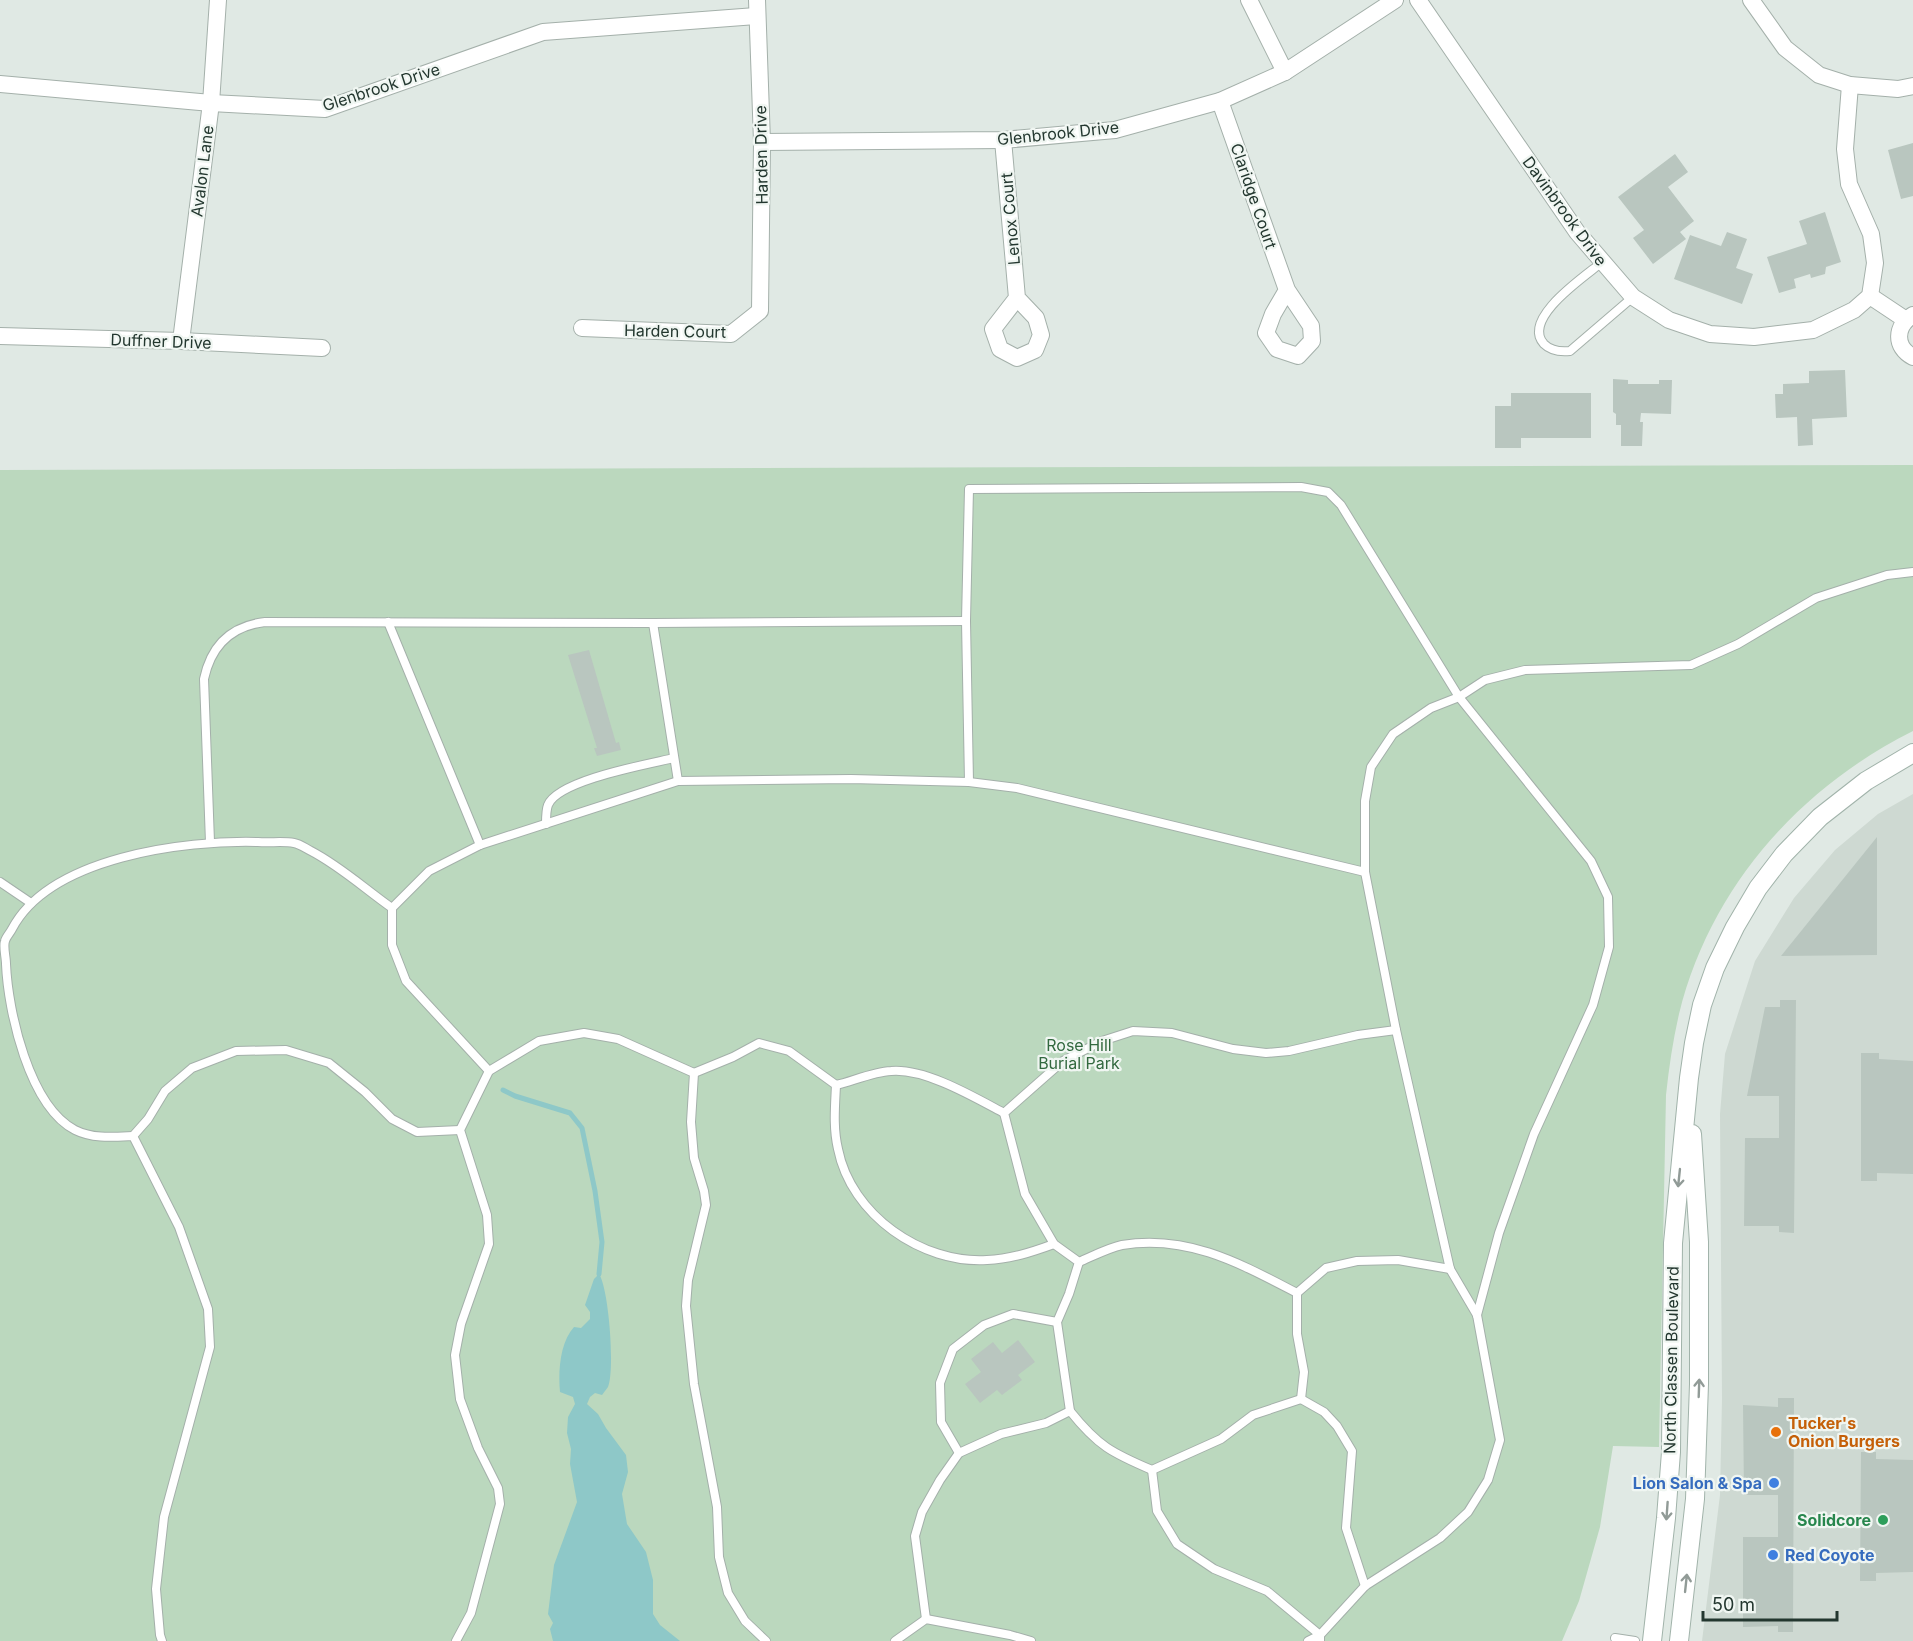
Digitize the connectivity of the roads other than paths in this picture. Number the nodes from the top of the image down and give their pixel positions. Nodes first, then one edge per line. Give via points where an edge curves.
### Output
1 (218, 0) edge
2 (1249, 0) edge
3 (1395, 0) edge
4 (1419, 0) edge
5 (1751, 0) edge
6 (756, 8) edge
7 (1285, 72) junction
8 (0, 84) edge
9 (1850, 85) junction
10 (1913, 86) edge
11 (1220, 101) junction
12 (211, 103) junction
13 (1003, 140) junction
14 (762, 142) junction
15 (1601, 263) junction
16 (1287, 290) dead end
17 (1870, 296) junction
18 (1633, 297) junction
19 (1017, 298) dead end
20 (760, 311) joint
21 (1909, 317) edge
22 (582, 328) dead end
23 (0, 336) edge
24 (181, 341) junction
25 (322, 348) dead end
26 (1913, 357) edge
27 (1913, 572) edge
28 (966, 621) junction
29 (388, 622) junction
30 (653, 623) junction
31 (1459, 697) junction
32 (1913, 753) edge
33 (674, 758) junction
34 (678, 782) junction
35 (969, 782) junction
36 (546, 824) junction
37 (210, 842) junction
38 (480, 845) junction
39 (1365, 872) junction
40 (0, 882) edge
41 (31, 903) junction
42 (392, 908) junction
43 (1396, 1030) junction
44 (489, 1071) junction
45 (694, 1073) junction
46 (1689, 1078) junction
47 (836, 1085) junction
48 (1004, 1113) junction
49 (460, 1130) junction
50 (133, 1136) junction
51 (1054, 1244) junction
52 (1079, 1262) junction
53 (1450, 1269) junction
54 (1297, 1293) junction
55 (1477, 1315) junction
56 (1057, 1322) junction
57 (1301, 1399) junction
58 (1070, 1411) junction
59 (959, 1453) junction
60 (1152, 1470) junction
61 (1365, 1586) junction
62 (926, 1619) junction
63 (1320, 1638) edge
64 (1615, 1638) dead end
65 (162, 1641) edge
66 (456, 1641) edge
67 (766, 1641) edge
68 (895, 1641) edge
69 (1031, 1641) edge
70 (1308, 1641) edge
71 (1635, 1641) edge
72 (1652, 1641) edge
73 (1679, 1641) edge

1 - 12 street, Avalon Lane
2 - 7 street
3 - 7 street, Glenbrook Drive
4 - 15 street, Davinbrook Drive
5 - 9 street via 1785,48 1819,75
6 - 12 street, Glenbrook Drive via 543,32 325,109
6 - 14 street, Harden Drive
7 - 11 street, Glenbrook Drive
8 - 12 street, Glenbrook Drive
9 - 10 street via 1898,89
9 - 17 street via 1845,148 1849,184 1870,234 1875,263
11 - 13 street, Glenbrook Drive via 1115,130
11 - 16 street, Claridge Court
12 - 24 street, Avalon Lane
13 - 14 street, Glenbrook Drive
13 - 19 street, Lenox Court
14 - 20 street, Harden Drive
15 - 18 street, Davinbrook Drive
15 - 18 lane via 1547,310 1538,325 1541,340 1550,350 1570,351
17 - 18 street, Davinbrook Drive via 1854,310 1813,330 1754,337 1710,333 1669,320
17 - 21 street
20 - 22 street, Harden Court via 731,334
21 - 26 street via 1901,326 1898,339
23 - 24 street, Duffner Drive
24 - 25 street, Duffner Drive
27 - 31 lane via 1887,575 1816,598 1738,644 1691,665 1525,670 1485,680
28 - 30 lane
28 - 31 lane via 969,489 1301,487 1328,492 1341,505
28 - 35 lane
29 - 30 lane
29 - 37 lane via 265,622 240,628 219,645 207,664 204,679
29 - 38 lane
30 - 33 lane
31 - 39 lane via 1431,708 1393,734 1371,767 1365,801
31 - 55 lane via 1591,861 1608,897 1610,947 1593,1005 1534,1134 1503,1222
32 - 46 main road, North Classen Boulevard via 1820,817 1758,888 1715,968 1702,1005
33 - 34 lane
33 - 36 lane via 594,777 557,794 548,804
34 - 35 lane
34 - 36 lane
35 - 39 lane via 1017,788
36 - 38 lane
37 - 41 lane via 139,852 92,868
37 - 42 lane via 296,843 331,861
38 - 42 lane via 429,871
39 - 43 lane
40 - 41 lane
41 - 50 lane via 5,942 7,981 22,1051 37,1087 52,1110 74,1130 96,1137
42 - 44 lane via 392,945 406,981
43 - 48 lane via 1289,1052 1266,1053 1172,1033 1133,1031 1102,1041 1063,1061
43 - 53 lane
44 - 45 lane via 539,1041 584,1034 618,1039
44 - 49 lane
45 - 47 lane via 759,1043 789,1051
45 - 67 lane via 694,1158 706,1205 688,1280 686,1306 694,1384 717,1507 719,1557 728,1593 745,1621
46 -> 72 main road, North Classen Boulevard via 1673,1243 1671,1440 1666,1518
73 -> 46 main road, North Classen Boulevard via 1695,1498 1699,1384 1699,1242
47 - 48 lane via 891,1071 914,1073 962,1090
47 - 51 lane via 838,1152 869,1211 897,1235 951,1257 985,1261 1011,1258
48 - 51 lane via 1025,1194
49 - 50 lane via 417,1132 392,1119 329,1063 286,1050 236,1052 192,1068 165,1091
49 - 66 lane via 487,1215 489,1244 454,1355 460,1399 498,1488 500,1504 471,1613
50 - 65 lane via 179,1227 208,1309 210,1347 164,1517 156,1589
51 - 52 lane
52 - 54 lane via 1120,1246 1154,1242 1234,1261
52 - 56 lane
53 - 54 lane via 1398,1260 1357,1261 1326,1268
53 - 55 lane
54 - 57 lane via 1304,1372
55 - 61 lane via 1500,1440 1488,1480 1468,1512 1440,1538
56 - 58 lane
56 - 59 lane via 1013,1314 984,1325 953,1349 939,1383 941,1422
57 - 60 lane via 1253,1415 1221,1439
57 - 61 lane via 1324,1412 1352,1451 1346,1528
58 - 59 lane
58 - 60 lane via 1088,1434 1113,1453
59 - 62 lane via 922,1512 915,1536
60 - 63 lane via 1157,1511 1177,1544 1214,1569 1267,1591
61 - 63 lane
62 - 68 lane
62 - 69 lane
63 - 70 lane
64 - 71 lane

